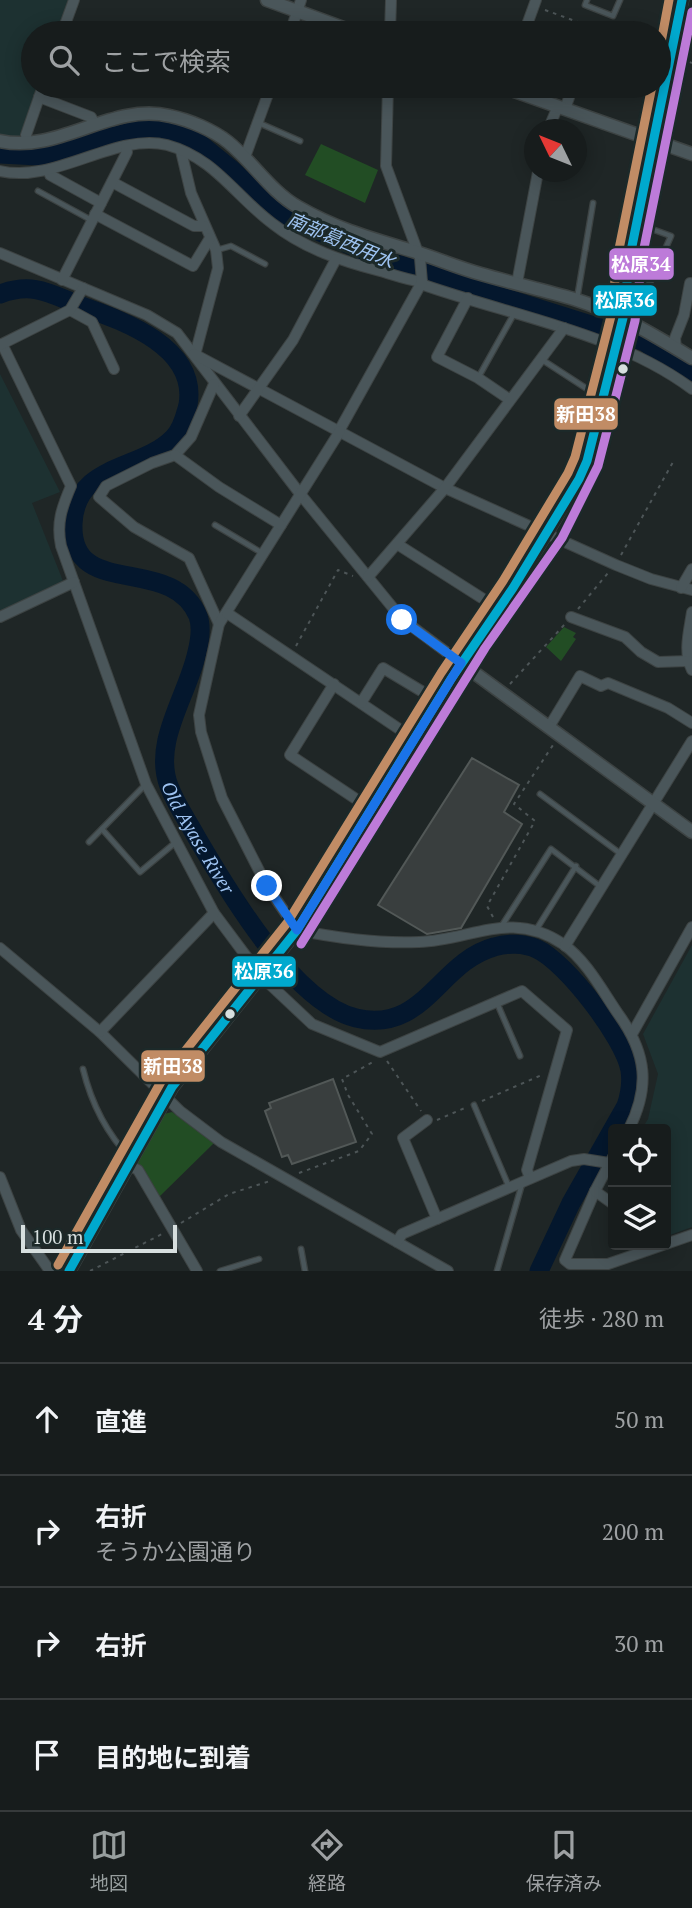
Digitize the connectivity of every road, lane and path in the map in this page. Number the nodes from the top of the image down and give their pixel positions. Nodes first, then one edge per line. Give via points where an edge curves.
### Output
1 (74, 0) edge
2 (267, 0) edge
3 (391, 0) edge
4 (587, 0) edge
5 (620, 0) edge
6 (682, 0) edge
7 (535, 3) edge
8 (299, 6) edge
9 (66, 21) edge
10 (331, 21) edge
11 (390, 21) edge
12 (528, 21) edge
13 (572, 21) edge
14 (671, 55) edge
15 (39, 98) edge
16 (42, 98) edge
17 (267, 98) edge
18 (388, 98) edge
19 (536, 98) edge
20 (566, 98) edge
21 (662, 98) edge
22 (561, 107) junction
23 (554, 119) edge
24 (258, 122) junction
25 (95, 124) junction
26 (654, 140) junction
27 (0, 141) edge
28 (300, 141) dead end
29 (27, 143) junction
30 (126, 147) junction
31 (181, 151) junction
32 (692, 154) edge
33 (245, 157) junction
34 (49, 170) junction
35 (0, 171) edge
36 (112, 182) junction
37 (536, 182) edge
38 (38, 191) dead end
39 (101, 203) junction
40 (593, 203) dead end
41 (93, 218) junction
42 (636, 224) junction
43 (204, 226) junction
44 (210, 238) junction
45 (216, 250) junction
46 (0, 253) edge
47 (419, 255) junction
48 (336, 259) junction
49 (265, 264) dead end
50 (627, 277) junction
51 (61, 280) junction
52 (421, 283) junction
53 (517, 283) junction
54 (690, 283) edge
55 (83, 288) junction
56 (468, 298) junction
57 (577, 300) junction
58 (70, 310) junction
59 (515, 312) junction
60 (622, 321) junction
61 (564, 328) junction
62 (1, 344) edge
63 (616, 346) junction
64 (676, 348) junction
65 (192, 352) junction
66 (540, 358) junction
67 (692, 358) edge
68 (114, 369) dead end
69 (478, 378) junction
70 (214, 384) junction
71 (259, 388) junction
72 (692, 388) edge
73 (509, 399) junction
74 (602, 399) junction
75 (239, 416) junction
76 (340, 431) junction
77 (175, 455) junction
78 (673, 462) dead end
79 (445, 488) junction
80 (301, 495) junction
81 (215, 525) dead end
82 (281, 525) junction
83 (547, 535) junction
84 (397, 544) junction
85 (263, 554) junction
86 (616, 565) junction
87 (692, 569) edge
88 (367, 576) junction
89 (74, 582) junction
90 (686, 589) edge
91 (499, 609) junction
92 (692, 612) edge
93 (227, 613) junction
94 (0, 617) edge
95 (575, 620) junction
96 (219, 624) junction
97 (291, 656) junction
98 (461, 663) junction
99 (690, 665) edge
100 (334, 684) junction
101 (502, 693) junction
102 (438, 701) junction
103 (361, 702) junction
104 (692, 723) edge
105 (549, 727) junction
106 (414, 739) junction
107 (556, 740) dead end
108 (692, 741) edge
109 (146, 784) junction
110 (540, 794) dead end
111 (654, 804) junction
112 (371, 809) junction
113 (102, 829) junction
114 (692, 832) edge
115 (89, 842) dead end
116 (176, 842) junction
117 (621, 855) junction
118 (576, 866) junction
119 (602, 887) junction
120 (214, 913) junction
121 (692, 927) edge
122 (499, 928) junction
123 (535, 930) junction
124 (294, 934) junction
125 (565, 946) junction
126 (0, 948) edge
127 (264, 973) junction
128 (497, 1003) junction
129 (100, 1032) junction
130 (632, 1034) junction
131 (380, 1052) junction
132 (520, 1056) dead end
133 (83, 1069) dead end
134 (557, 1069) junction
135 (165, 1098) junction
136 (474, 1105) junction
137 (427, 1120) junction
138 (631, 1124) edge
139 (608, 1161) edge
140 (130, 1162) junction
141 (608, 1163) edge
142 (0, 1177) edge
143 (527, 1180) junction
144 (509, 1187) junction
145 (595, 1191) junction
146 (608, 1200) edge
147 (436, 1219) junction
148 (692, 1235) edge
149 (671, 1241) edge
150 (397, 1242) junction
151 (301, 1249) dead end
152 (646, 1250) edge
153 (259, 1259) dead end
154 (432, 1262) junction
155 (73, 1270) edge
156 (50, 1271) edge
157 (197, 1271) edge
158 (220, 1271) edge
159 (304, 1271) edge
160 (423, 1271) edge
161 (448, 1271) edge
162 (497, 1271) edge

1 - 9 street
2 - 8 street
3 - 11 street
4 - 5 lane via 585,5 613,16
6 - 14 street
7 - 12 street
7 - 13 path
8 - 10 street
15 - 29 street
16 - 25 street via 91,117
17 - 24 street
18 - 47 street via 386,166
19 - 22 street
20 - 22 street
21 - 26 street
22 - 23 street
22 - 26 street
24 - 28 lane
24 - 33 street
25 - 29 street
25 - 33 street via 132,114 171,116 218,135
26 - 32 street
26 - 42 street
27 - 29 street
30 - 31 street via 152,142
30 - 34 street
30 - 36 street
31 - 43 street
31 - 48 street via 210,165 273,225
33 - 47 street via 295,206 358,236
34 - 35 street
34 - 39 street via 50,175
36 - 39 street
36 - 43 street via 194,226
37 - 53 street
38 - 41 lane
39 - 41 street
40 - 57 lane
41 - 44 street via 193,266
41 - 51 street
42 - 50 street
42 - 50 lane via 671,236 650,283
43 - 44 street
44 - 45 street
45 - 49 lane via 231,246
45 - 65 street via 218,268
46 - 51 street
47 - 52 street
47 - 53 street
48 - 52 street
48 - 71 street via 293,340
50 - 60 street
51 - 55 street
52 - 56 street
52 - 76 street
53 - 57 street
54 - 64 street
55 - 58 street
55 - 65 street via 159,321 177,333
56 - 59 street
56 - 69 street via 437,357
57 - 60 street
58 - 62 street
58 - 68 street via 92,322
59 - 61 street
59 - 69 lane
60 - 63 street
60 - 64 street
61 - 63 street
61 - 66 street
62 - 89 street via 71,486 58,526
63 - 72 street
63 - 74 street
64 - 67 street
65 - 70 street
65 - 71 street
66 - 73 street
66 - 74 lane
69 - 73 street
70 - 75 street
70 - 77 street via 191,437
71 - 75 street
71 - 76 street
73 - 79 street
74 - 83 street via 587,461
75 - 80 street
76 - 79 street
76 - 80 street
77 - 82 street
77 - 96 street via 122,477 106,486 99,497 134,527 189,558
78 - 86 path
79 - 83 street
79 - 84 street
80 - 82 street
80 - 88 street
81 - 85 lane
82 - 85 street
83 - 86 street
83 - 91 street
84 - 88 street
84 - 91 street
85 - 93 street
86 - 90 street
86 - 95 path
87 - 90 street
88 - 97 path via 360,579 338,570
88 - 98 street via 402,620
89 - 94 street
89 - 109 street
91 - 98 street
92 - 99 street via 687,645
93 - 96 street
93 - 97 street
95 - 99 street via 625,637 658,662
95 - 101 path
96 - 124 street via 199,715 201,732 222,798
97 - 100 street
98 - 101 street
98 - 102 street
100 - 103 street
100 - 112 street via 290,755
101 - 105 street
102 - 103 street via 383,668
102 - 106 street
103 - 106 street
104 - 105 street via 644,698 580,676
105 - 111 street
106 - 112 street
107 - 122 path via 514,804 535,821 487,906
108 - 111 street
109 - 113 lane
109 - 116 street
110 - 117 lane
111 - 114 street
111 - 117 street
112 - 124 street
113 - 115 lane
113 - 116 lane via 140,872
116 - 120 street
117 - 119 street
118 - 119 lane
118 - 122 lane via 551,849
118 - 123 lane
119 - 125 street
120 - 127 street
120 - 129 street
121 - 130 street
122 - 123 street
122 - 124 street via 395,943
123 - 125 street
124 - 127 street
125 - 130 street
126 - 129 street
127 - 131 street via 312,1024
127 - 135 street
128 - 131 street
128 - 132 lane
128 - 134 street via 522,991 567,1030
129 - 135 street
130 - 138 street via 644,1081
131 - 137 path
133 - 140 lane via 104,1124
134 - 136 path
134 - 143 street
135 - 140 street
135 - 150 street via 221,1143
136 - 137 path via 429,1124
136 - 144 lane
137 - 147 street via 403,1138
139 - 143 street via 571,1161
140 - 155 street
140 - 157 street
141 - 145 street
142 - 156 street via 21,1230
143 - 144 street
143 - 162 lane
144 - 147 street
145 - 146 street
145 - 152 street via 565,1260 570,1264 608,1264
147 - 150 street via 402,1234
148 - 149 street
150 - 154 street
151 - 159 lane
153 - 158 lane
154 - 160 street
154 - 161 street

